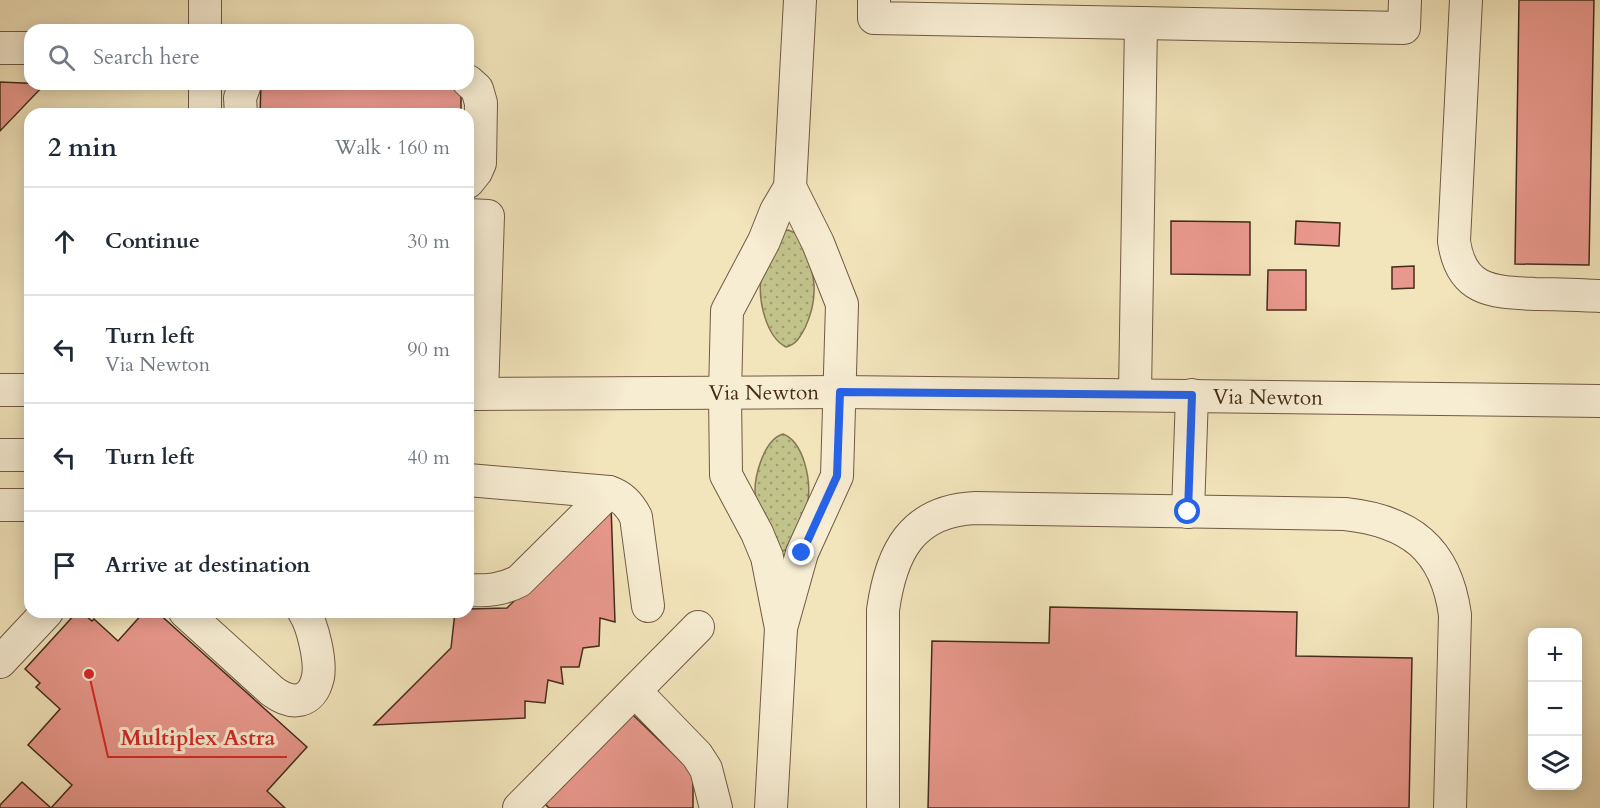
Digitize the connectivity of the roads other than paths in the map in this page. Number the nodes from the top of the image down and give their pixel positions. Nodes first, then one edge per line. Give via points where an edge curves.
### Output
1 (205, 0) edge
2 (800, 0) edge
3 (874, 0) edge
4 (1405, 0) edge
5 (1466, 0) edge
6 (1142, 23) junction
7 (205, 24) edge
8 (0, 48) edge
9 (24, 48) edge
10 (474, 86) edge
11 (205, 90) edge
12 (243, 90) edge
13 (205, 108) edge
14 (241, 108) edge
15 (474, 174) edge
16 (790, 187) junction
17 (474, 215) edge
18 (1600, 296) edge
19 (476, 326) edge
20 (0, 390) edge
21 (24, 390) edge
22 (840, 392) junction
23 (475, 394) edge
24 (725, 394) junction
25 (1135, 394) junction
26 (1192, 395) junction
27 (1600, 401) edge
28 (0, 455) edge
29 (24, 455) edge
30 (474, 481) edge
31 (609, 492) junction
32 (0, 505) edge
33 (24, 505) edge
34 (1188, 512) junction
35 (474, 590) edge
36 (648, 606) dead end
37 (41, 618) edge
38 (192, 618) edge
39 (307, 618) edge
40 (698, 627) dead end
41 (781, 628) junction
42 (0, 663) edge
43 (636, 690) junction
44 (519, 808) edge
45 (716, 808) edge
46 (771, 808) edge
47 (883, 808) edge
48 (1450, 808) edge

1 - 7 street
2 - 16 street
3 - 6 street via 874,18
4 - 6 street via 1404,28
5 - 18 street via 1454,241 1460,266 1476,284 1497,292
6 - 25 street
8 - 9 street
10 - 15 street via 481,103 480,162
11 - 13 street
12 - 14 street
16 - 22 street via 842,304
16 - 24 street via 727,311
17 - 19 street via 488,216
19 - 23 street
20 - 21 street
22 - 24 street, Via Newton
22 - 25 street, Via Newton
22 - 41 street via 837,476 802,553
23 - 24 street, Via Newton
24 - 41 street via 726,474 767,558
25 - 26 street, Via Newton
26 - 27 street, Via Newton
26 - 34 street
28 - 29 street
30 - 31 street
31 - 35 street via 519,581 506,588
31 - 36 street via 628,504 636,517
32 - 33 street
34 - 47 street via 957,509 942,513 914,532 893,563 883,610
34 - 48 street via 1368,516 1406,531 1435,558 1446,576 1455,615
37 - 42 street
38 - 39 street via 272,691 291,701 308,696 318,676 318,657
40 - 43 street
41 - 46 street
43 - 44 street
43 - 45 street via 685,740 706,769

